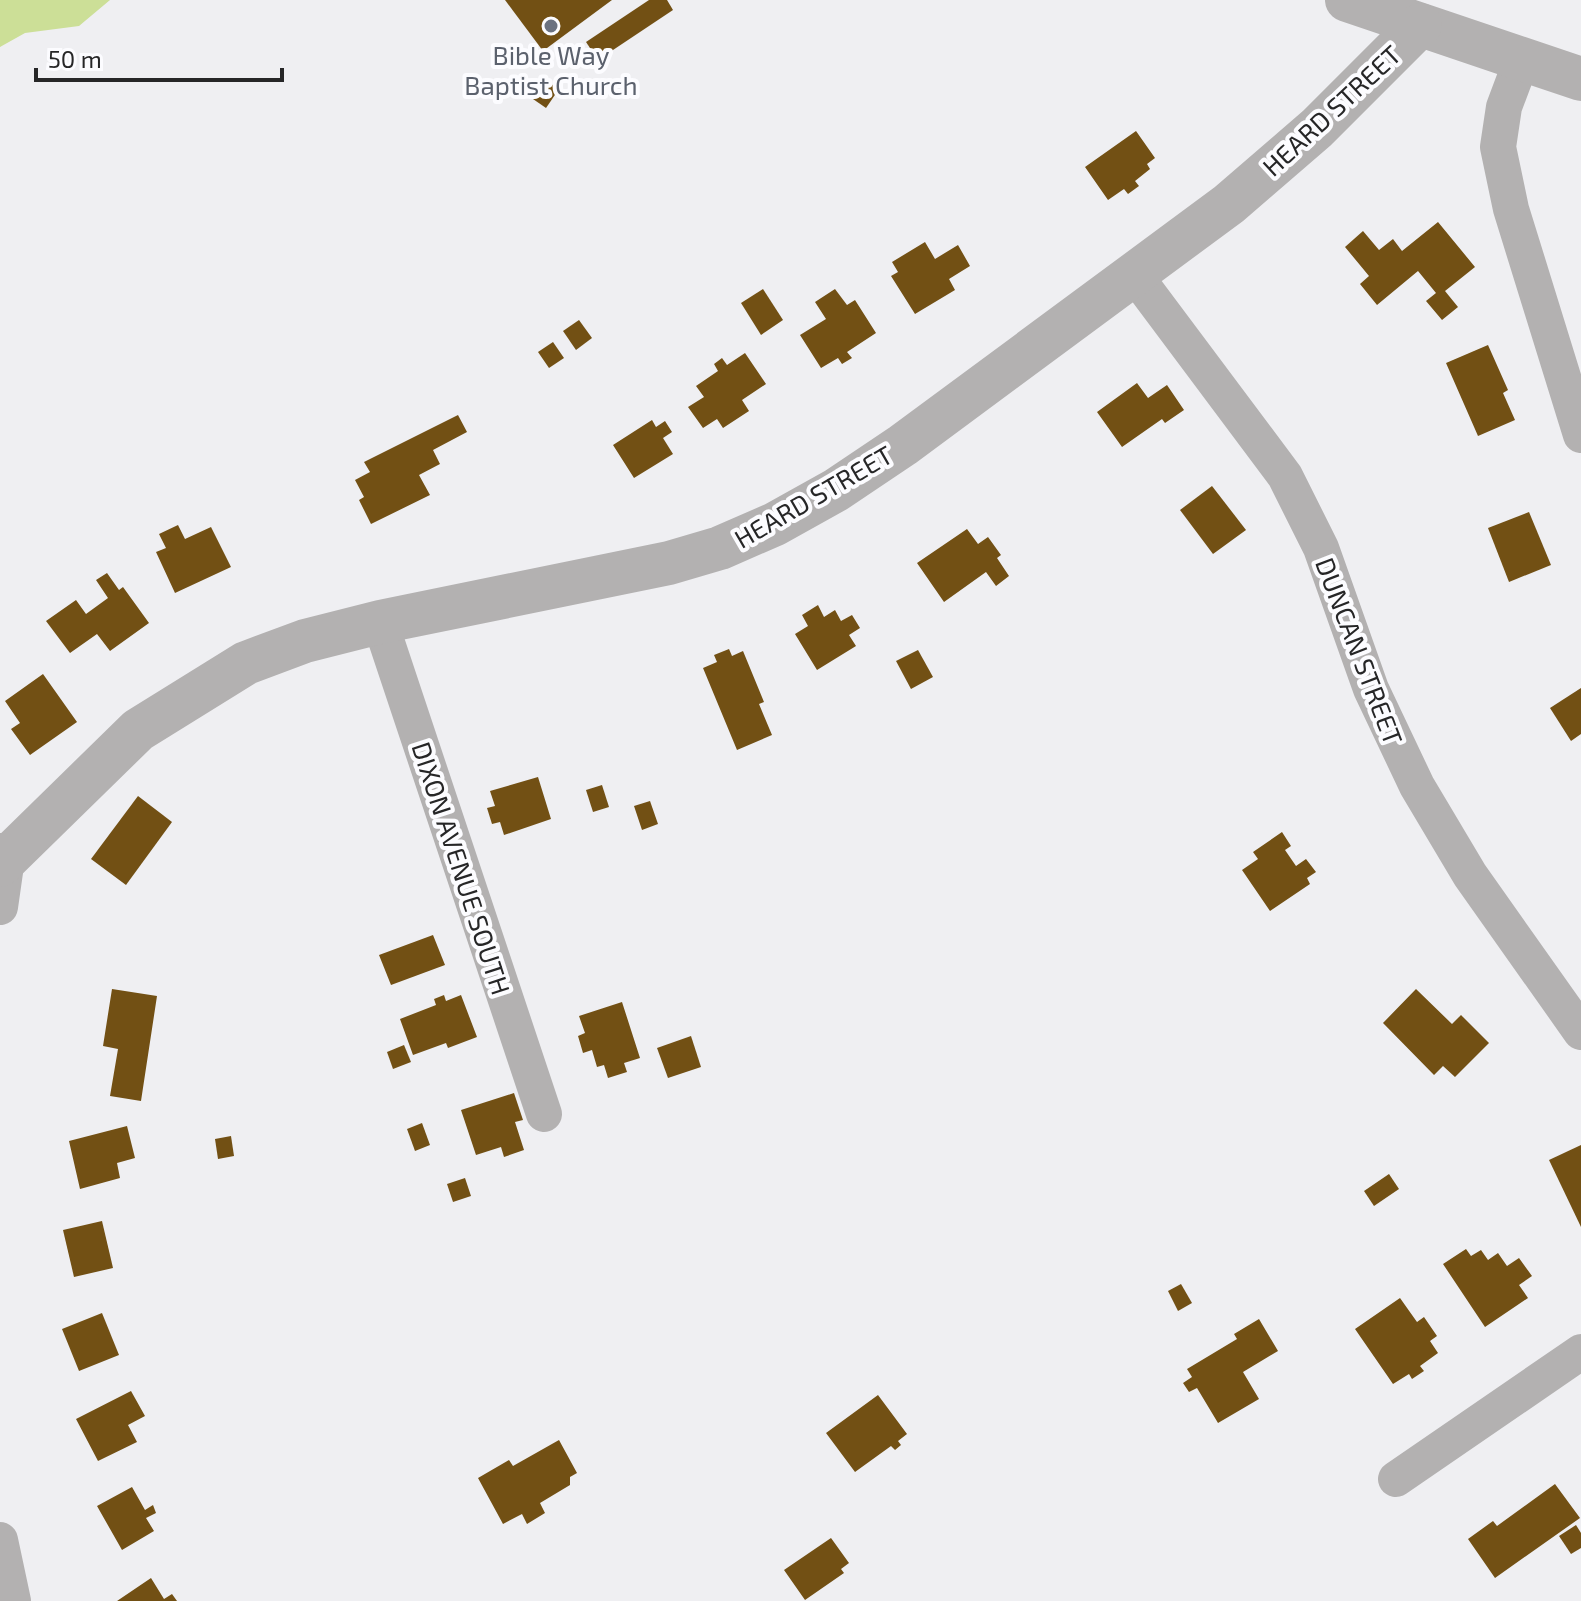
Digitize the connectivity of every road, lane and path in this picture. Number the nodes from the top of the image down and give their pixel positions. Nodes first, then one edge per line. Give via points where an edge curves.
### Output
1 (1347, 0) edge
2 (1420, 25) junction
3 (1522, 59) junction
4 (1581, 79) edge
5 (1134, 274) junction
6 (1581, 435) edge
7 (380, 622) junction
8 (2, 858) edge
9 (0, 907) edge
10 (1581, 1032) edge
11 (544, 1114) dead end
12 (1581, 1352) edge
13 (1396, 1479) dead end
14 (0, 1540) edge
15 (13, 1601) edge

1 - 2 street
2 - 3 street
2 - 5 street, HEARD STREET via 1317,128 1229,204
3 - 4 street
3 - 6 street via 1504,107 1498,147 1511,209
5 - 7 street, HEARD STREET via 903,445 775,524 669,563
5 - 10 street, DUNCAN STREET via 1285,476 1321,548 1371,689 1417,786 1470,875
7 - 8 street, HEARD STREET via 305,641 214,681 138,730
7 - 11 street, DIXON AVENUE SOUTH
8 - 9 street
12 - 13 street
14 - 15 street

